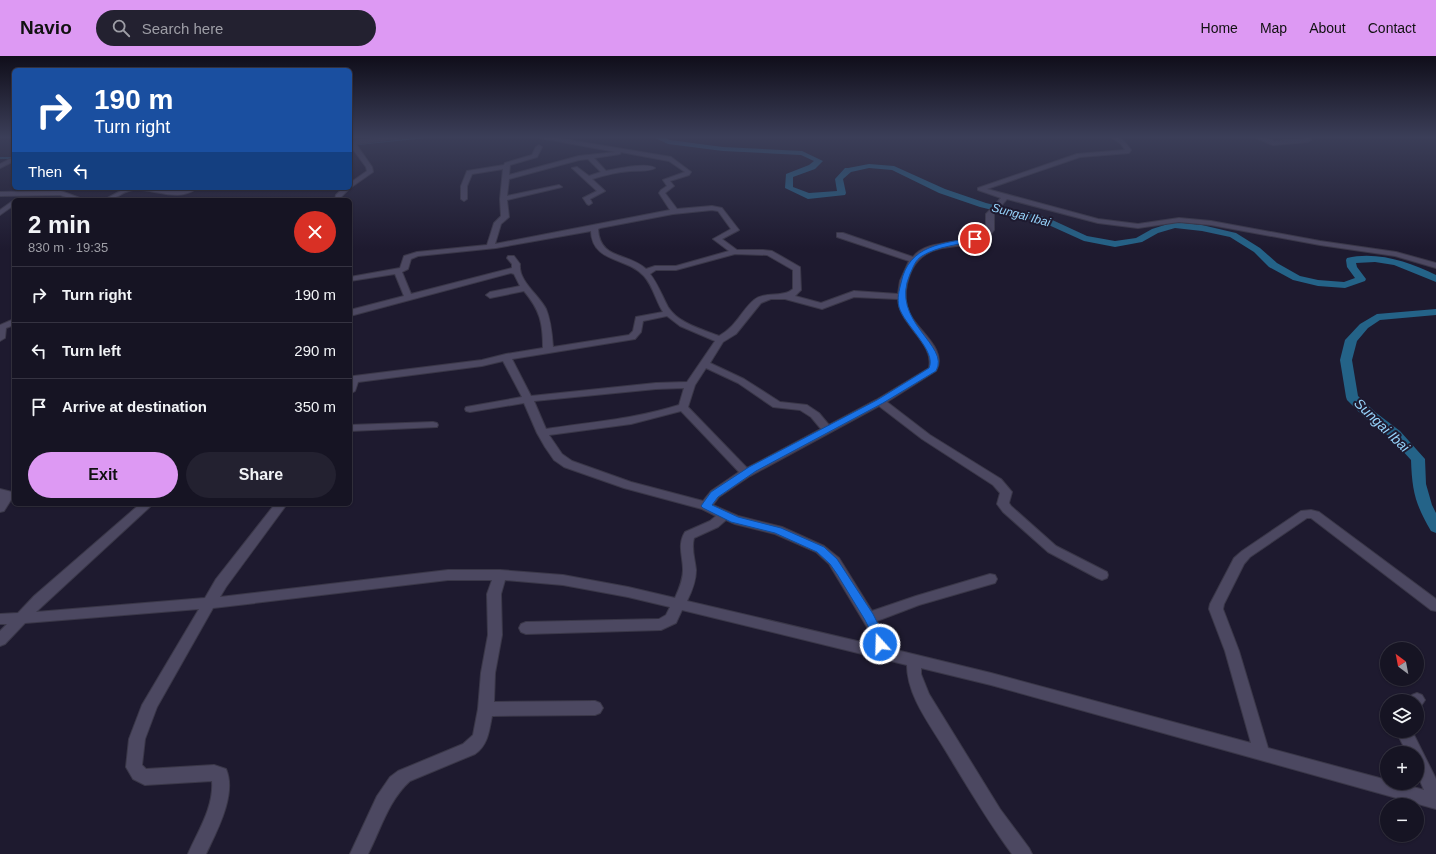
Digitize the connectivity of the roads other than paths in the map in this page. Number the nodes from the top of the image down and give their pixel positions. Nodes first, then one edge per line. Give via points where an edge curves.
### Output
1 (365, 174) edge
2 (468, 174) edge
3 (506, 174) edge
4 (520, 174) edge
5 (582, 174) edge
6 (601, 174) edge
7 (686, 174) edge
8 (1023, 174) edge
9 (506, 178) junction
10 (587, 178) junction
11 (353, 180) edge
12 (12, 187) edge
13 (559, 187) dead end
14 (128, 190) edge
15 (150, 190) edge
16 (188, 190) edge
17 (345, 190) edge
18 (26, 193) junction
19 (0, 194) edge
20 (20, 198) edge
21 (76, 198) edge
22 (111, 198) edge
23 (338, 198) edge
24 (464, 199) dead end
25 (503, 199) junction
26 (1003, 200) junction
27 (589, 203) dead end
28 (12, 204) edge
29 (673, 212) junction
30 (0, 213) edge
31 (594, 228) junction
32 (840, 235) dead end
33 (490, 246) junction
34 (735, 252) junction
35 (511, 258) dead end
36 (914, 260) junction
37 (1436, 266) edge
38 (398, 271) junction
39 (515, 271) junction
40 (645, 273) junction
41 (352, 278) edge
42 (525, 288) junction
43 (490, 295) dead end
44 (408, 297) junction
45 (789, 297) junction
46 (901, 297) junction
47 (352, 312) edge
48 (669, 314) junction
49 (12, 323) edge
50 (0, 338) edge
51 (720, 340) junction
52 (548, 349) junction
53 (506, 357) junction
54 (705, 364) junction
55 (352, 379) edge
56 (690, 385) junction
57 (528, 398) junction
58 (880, 402) junction
59 (683, 407) junction
60 (470, 409) dead end
61 (433, 425) dead end
62 (352, 428) edge
63 (828, 430) junction
64 (542, 434) junction
65 (746, 473) junction
66 (0, 493) edge
67 (145, 506) edge
68 (280, 506) edge
69 (706, 506) junction
70 (0, 508) edge
71 (724, 515) junction
72 (500, 575) junction
73 (1102, 575) dead end
74 (990, 579) dead end
75 (210, 603) junction
76 (678, 604) junction
77 (1436, 606) edge
78 (869, 618) junction
79 (0, 619) edge
80 (20, 619) junction
81 (526, 628) dead end
82 (0, 640) edge
83 (882, 652) junction
84 (914, 661) junction
85 (596, 708) dead end
86 (486, 709) junction
87 (1262, 753) junction
88 (1424, 771) edge
89 (1436, 796) edge
90 (1436, 801) edge
91 (198, 854) edge
92 (359, 854) edge
93 (1023, 854) edge

1 - 11 street
2 - 24 street via 464,186
3 - 9 street
4 - 9 street
5 - 10 street
6 - 10 street
7 - 29 street via 666,180 670,187 661,192 674,209
8 - 26 street via 980,189
9 - 25 street
10 - 27 street via 602,192 586,198
12 - 19 street
13 - 25 street
14 - 22 street
15 - 16 street via 178,193
17 - 23 street
18 - 19 street
18 - 20 street
18 - 21 street via 60,193
25 - 33 street via 505,217 498,223
26 - 36 street via 990,214 988,233 975,239 937,247
26 - 37 street via 1098,221 1138,226 1179,220 1211,223 1396,254
28 - 30 street
29 - 31 street
29 - 34 street via 720,209 735,230 717,238
31 - 33 street
31 - 40 street via 594,241 599,248
32 - 36 street
33 - 38 street via 413,255 407,258 404,269
34 - 40 street via 676,268 655,268
34 - 45 street via 763,252 796,267 797,290
35 - 39 street via 516,264
36 - 46 street via 905,279
38 - 41 street
38 - 44 street
39 - 42 street
39 - 44 street
40 - 48 street via 655,286
42 - 43 street
42 - 52 street via 544,314
44 - 47 street
45 - 46 street via 822,306 854,294
45 - 51 street via 770,297 758,301 733,332
46 - 58 street via 907,317 934,354 935,363 929,372
48 - 51 street via 679,322
48 - 52 street via 639,319 637,332 632,337
49 - 50 street via 2,327
51 - 54 street
52 - 53 street
53 - 55 street via 482,363
53 - 57 street
54 - 56 street
54 - 63 street via 741,381 777,405 803,407 815,415
56 - 57 street
56 - 59 street
57 - 60 street
57 - 64 street
58 - 63 street
58 - 73 street via 926,437 997,482 1006,492 1003,504 1042,541
59 - 64 street via 621,423 570,428
59 - 65 street
61 - 62 street
63 - 65 street
64 - 69 street via 552,451 568,464 628,485
65 - 69 street via 715,494
66 - 70 street via 8,495
67 - 80 street
68 - 75 street
69 - 71 street
71 - 76 street via 714,524 689,535 686,539 685,548 690,570 688,584
71 - 78 street via 778,530 820,550 834,561
72 - 75 street via 448,575
72 - 76 street via 575,582
72 - 86 street via 494,594 494,635
74 - 78 street
75 - 80 street
75 - 91 street via 150,705 137,739 134,762 139,774 145,777 214,772 220,774 220,794
76 - 81 street via 671,619 661,624
76 - 83 street
77 - 87 street via 1315,515 1305,514 1246,554 1238,561 1216,609 1232,651
78 - 83 street
79 - 80 street
80 - 82 street
83 - 84 street
84 - 87 street via 991,679
84 - 93 street via 914,674 922,697 991,809
85 - 86 street
86 - 92 street via 480,738 475,745 404,776 395,783
87 - 90 street
88 - 89 street

